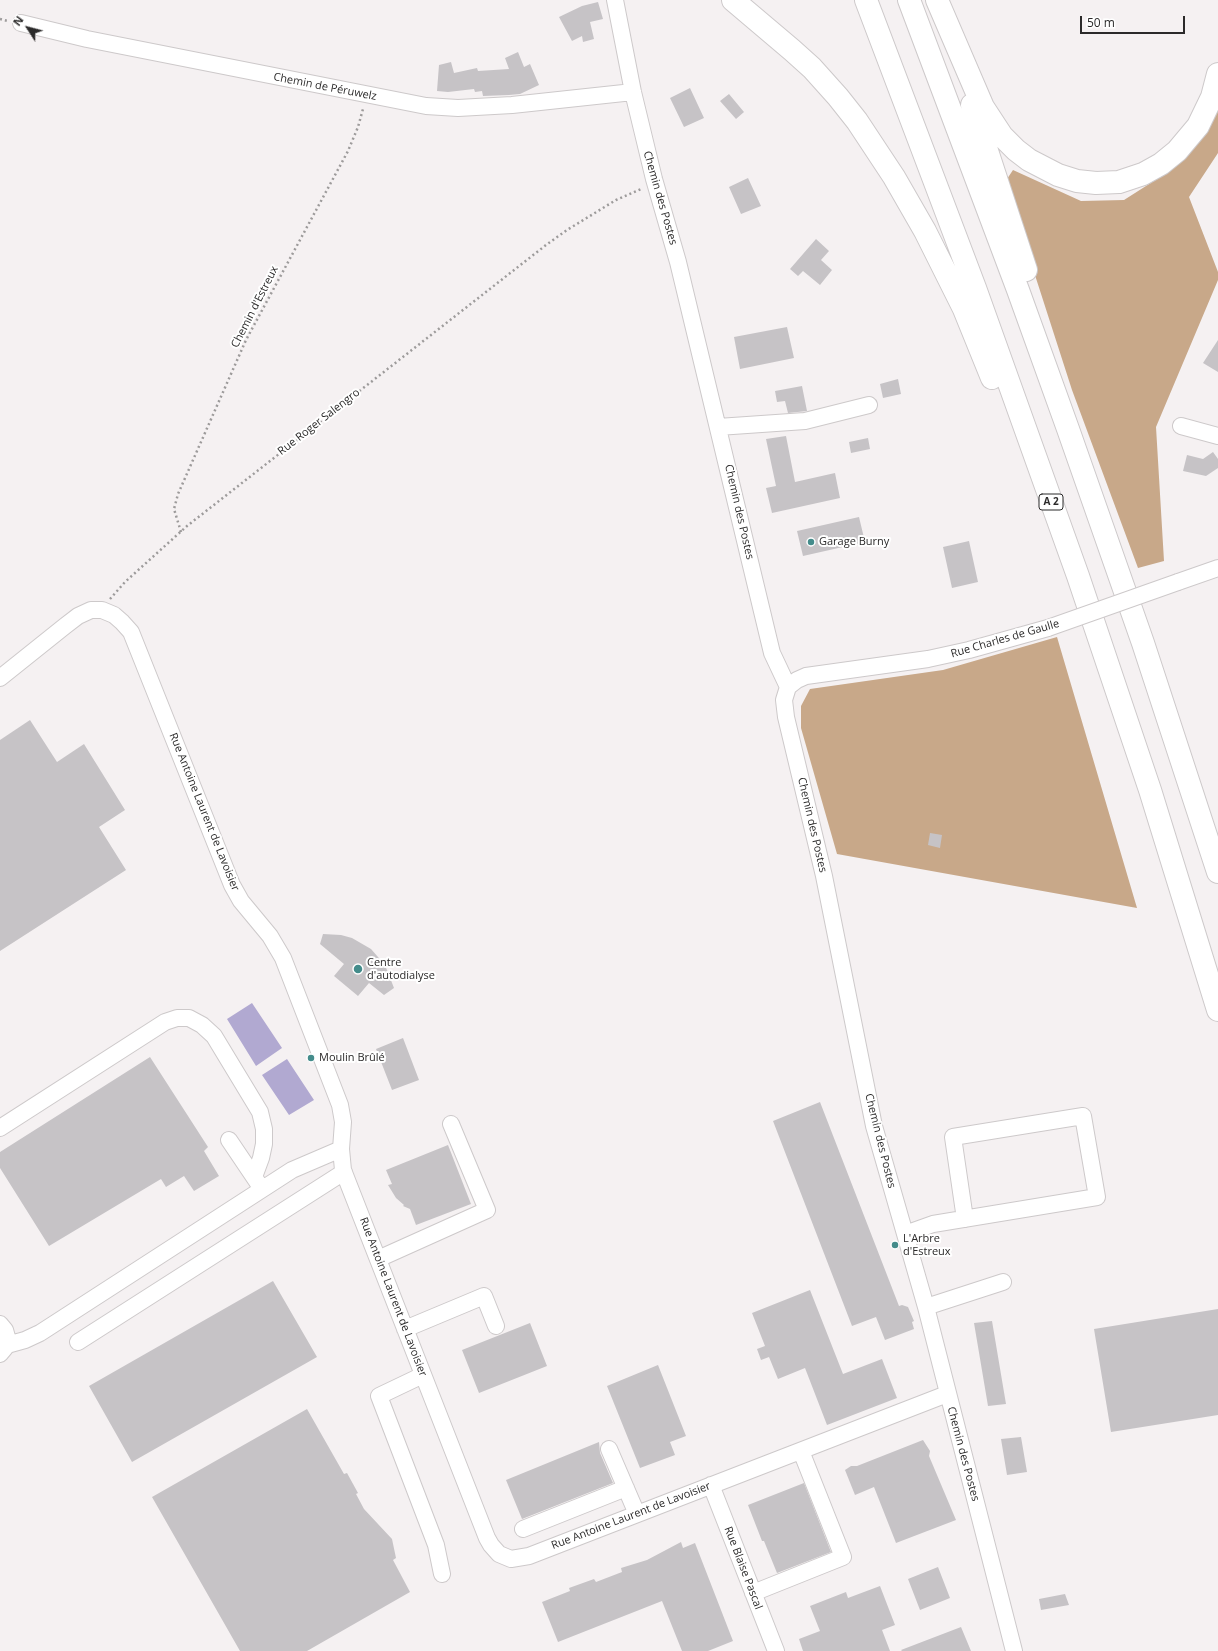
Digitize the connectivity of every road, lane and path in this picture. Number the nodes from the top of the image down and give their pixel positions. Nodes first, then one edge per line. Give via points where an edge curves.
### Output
1 (615, 0) edge
2 (733, 0) edge
3 (866, 0) edge
4 (909, 0) edge
5 (937, 0) edge
6 (945, 22) junction
7 (20, 23) dead end
8 (1218, 74) edge
9 (633, 92) junction
10 (367, 96) junction
11 (655, 183) junction
12 (869, 405) dead end
13 (1181, 426) dead end
14 (718, 427) junction
15 (1068, 429) junction
16 (1218, 436) edge
17 (180, 532) junction
18 (1218, 568) edge
19 (1078, 576) junction
20 (102, 610) junction
21 (0, 678) edge
22 (788, 687) junction
23 (1218, 872) edge
24 (1218, 1010) edge
25 (451, 1124) dead end
26 (0, 1128) edge
27 (229, 1140) dead end
28 (341, 1149) junction
29 (344, 1172) junction
30 (258, 1184) junction
31 (965, 1219) junction
32 (905, 1234) junction
33 (378, 1259) junction
34 (1003, 1282) dead end
35 (926, 1307) junction
36 (0, 1324) edge
37 (496, 1326) dead end
38 (405, 1329) junction
39 (78, 1342) dead end
40 (3, 1349) edge
41 (423, 1375) junction
42 (947, 1394) junction
43 (609, 1449) dead end
44 (801, 1452) junction
45 (711, 1485) junction
46 (626, 1488) junction
47 (637, 1514) junction
48 (523, 1529) dead end
49 (442, 1574) dead end
50 (753, 1593) junction
51 (776, 1651) edge
52 (1014, 1651) edge

1 - 9 street, Chemin des Postes
2 - 19 highway via 822,78 857,121 894,177 925,231 964,309 1040,501
3 - 19 highway, A 2 via 975,288
4 - 15 highway
5 - 6 highway
6 - 8 highway via 983,107 1002,136 1029,160 1058,175 1086,183 1126,180 1152,170 1170,157 1192,134 1204,116
6 - 15 highway via 1058,368
7 - 10 street, Chemin de Péruwelz
9 - 10 street, Chemin de Péruwelz via 470,108 435,107
9 - 11 street, Chemin des Postes
10 - 17 path, Chemin d'Estreux via 348,151 252,327 178,494 174,509
11 - 14 street, Chemin des Postes via 677,256
11 - 17 path, Rue Roger Salengro via 616,200 558,237
12 - 14 street via 805,421
13 - 16 street
14 - 22 street, Chemin des Postes via 772,652
15 - 23 highway via 1143,643
17 - 20 path, Rue Roger Salengro via 125,582
18 - 22 street, Rue Charles de Gaulle, bridge via 1048,628 983,646 928,659 806,676
19 - 24 highway, A 2 via 1147,783
20 - 21 street via 91,610 78,616
20 - 28 street, Rue Antoine Laurent de Lavoisier via 118,618 131,632 232,885 244,906 270,936 283,958 340,1105 343,1122
22 - 32 street, Chemin des Postes via 784,700 786,717 820,857 874,1126
25 - 33 street via 487,1210
26 - 30 street via 165,1022 189,1018 202,1024 214,1036 260,1112 264,1144
27 - 30 street
28 - 29 street, Rue Antoine Laurent de Lavoisier
28 - 30 street
29 - 33 street, Rue Antoine Laurent de Lavoisier
29 - 39 street
30 - 40 street via 40,1333
31 - 31 street via 1097,1197 1083,1116 952,1137
31 - 32 street via 933,1224
32 - 35 street, Chemin des Postes
33 - 38 street, Rue Antoine Laurent de Lavoisier
34 - 35 street
35 - 42 street, Chemin des Postes
36 - 40 street via 7,1334
37 - 38 street via 484,1296
38 - 41 street, Rue Antoine Laurent de Lavoisier
41 - 47 street, Rue Antoine Laurent de Lavoisier via 487,1538 500,1554 511,1559 529,1556
41 - 49 street via 379,1396 436,1545
42 - 44 street, Rue Antoine Laurent de Lavoisier
42 - 52 street, Chemin des Postes
43 - 46 street
44 - 45 street, Rue Antoine Laurent de Lavoisier
44 - 50 street via 843,1557
45 - 47 street, Rue Antoine Laurent de Lavoisier
45 - 50 street, Rue Blaise Pascal
46 - 47 street
46 - 48 street
50 - 51 street, Rue Blaise Pascal

